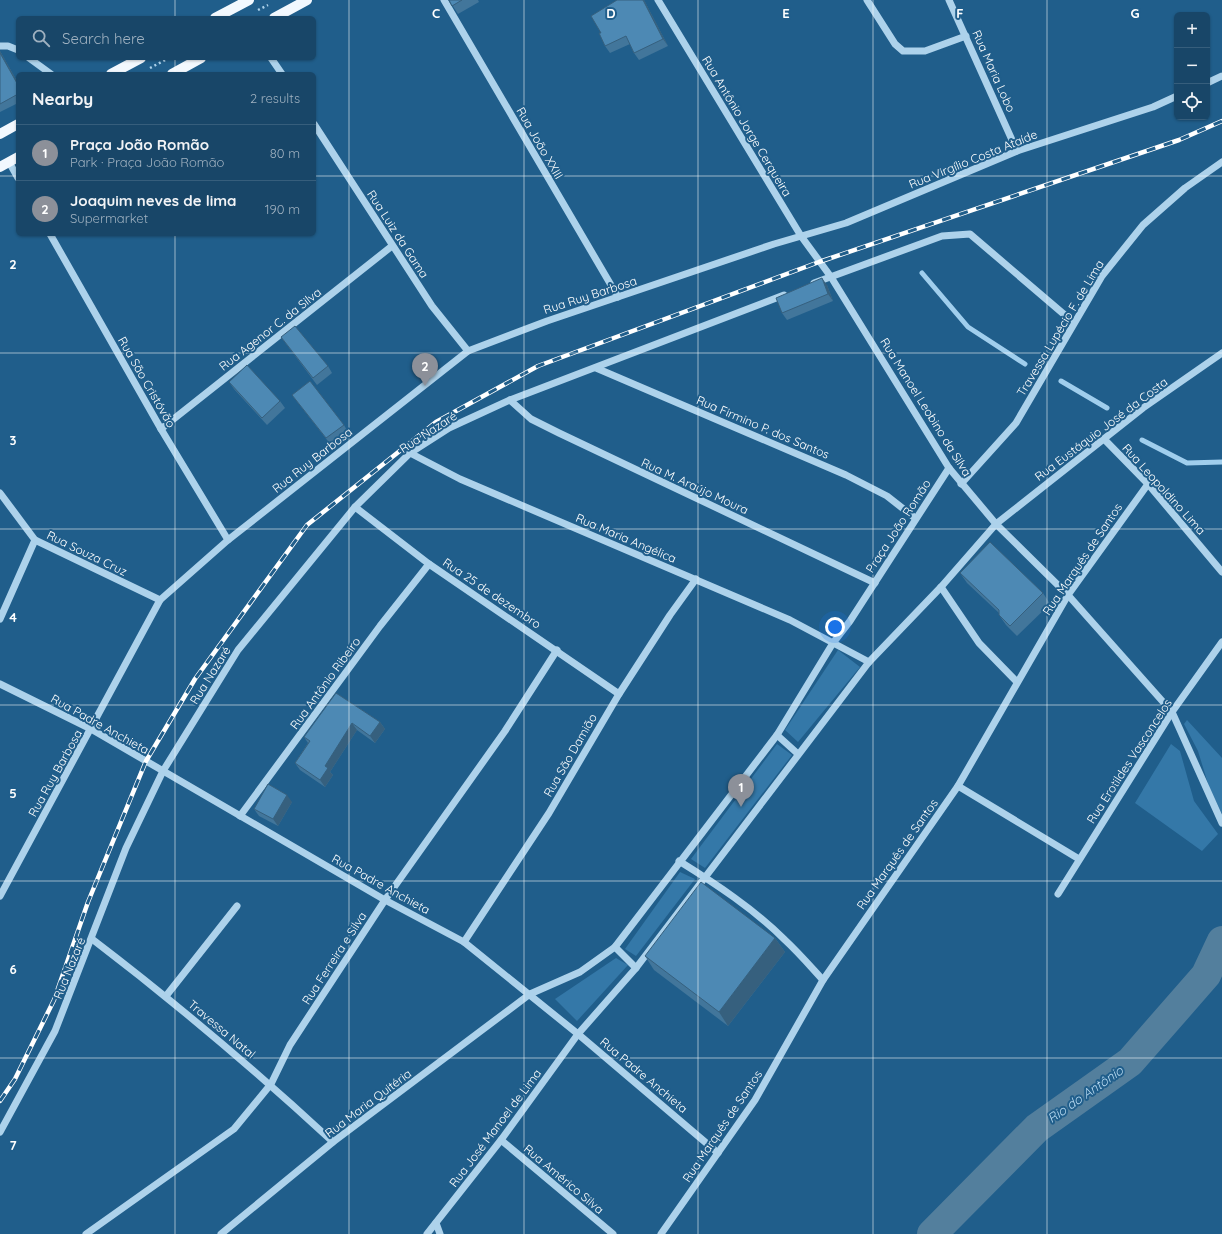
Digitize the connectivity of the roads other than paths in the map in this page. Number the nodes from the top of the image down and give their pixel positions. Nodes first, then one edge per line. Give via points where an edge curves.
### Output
1 (249, 0) edge
2 (307, 0) edge
3 (444, 0) edge
4 (658, 0) edge
5 (867, 0) edge
6 (949, 0) edge
7 (237, 3) edge
8 (219, 16) edge
9 (278, 16) edge
10 (966, 36) junction
11 (0, 46) edge
12 (16, 49) edge
13 (32, 60) edge
14 (136, 60) edge
15 (197, 60) edge
16 (272, 60) edge
17 (48, 72) edge
18 (115, 72) edge
19 (176, 72) edge
20 (281, 72) edge
21 (1222, 76) edge
22 (1210, 82) edge
23 (1174, 97) edge
24 (16, 125) edge
25 (316, 127) edge
26 (0, 134) edge
27 (1018, 151) junction
28 (9, 162) edge
29 (1222, 162) edge
30 (16, 174) edge
31 (51, 236) edge
32 (801, 236) junction
33 (392, 246) junction
34 (819, 262) joint
35 (831, 277) junction
36 (809, 285) edge
37 (794, 291) edge
38 (618, 298) junction
39 (1073, 322) junction
40 (468, 351) junction
41 (1222, 353) edge
42 (596, 368) junction
43 (510, 400) junction
44 (161, 429) junction
45 (1104, 439) junction
46 (410, 453) junction
47 (950, 468) junction
48 (961, 484) junction
49 (1148, 484) junction
50 (0, 493) edge
51 (355, 507) junction
52 (915, 518) junction
53 (996, 524) junction
54 (36, 540) junction
55 (228, 540) junction
56 (429, 564) junction
57 (1222, 572) edge
58 (696, 579) junction
59 (874, 583) junction
60 (942, 587) junction
61 (1068, 595) junction
62 (160, 600) junction
63 (0, 619) edge
64 (1222, 642) edge
65 (833, 643) junction
66 (557, 650) junction
67 (869, 662) junction
68 (1017, 682) junction
69 (0, 684) edge
70 (619, 694) junction
71 (1172, 712) junction
72 (91, 730) junction
73 (776, 735) junction
74 (798, 754) junction
75 (163, 771) junction
76 (958, 786) junction
77 (240, 816) junction
78 (1222, 823) edge
79 (1079, 859) junction
80 (679, 862) junction
81 (705, 877) junction
82 (1058, 894) dead end
83 (0, 896) edge
84 (385, 900) junction
85 (237, 906) dead end
86 (92, 939) junction
87 (464, 942) junction
88 (615, 947) junction
89 (636, 968) junction
90 (823, 980) junction
91 (530, 994) junction
92 (166, 996) junction
93 (578, 1034) junction
94 (270, 1084) junction
95 (0, 1132) edge
96 (500, 1140) junction
97 (334, 1142) junction
98 (718, 1153) junction
99 (436, 1223) junction
100 (86, 1234) edge
101 (221, 1234) edge
102 (427, 1234) edge
103 (440, 1234) edge
104 (613, 1234) edge
105 (661, 1234) edge

1 - 7 main road
2 - 9 main road
3 - 38 street, Rua João XXIII
4 - 32 street, Rua Antônio Jorge Cerqueira
5 - 10 street via 895,44 903,51 925,51
6 - 10 street, Rua Maria Lobo
7 - 8 main road
10 - 27 street, Rua Maria Lobo
11 - 12 street
13 - 17 street
14 - 18 main road
15 - 19 main road
16 - 20 street
21 - 22 street
23 - 27 street, Rua Virgílio Costa Ataíde via 1153,107
24 - 26 main road
25 - 33 street, Rua Luiz da Gama
27 - 32 street, Rua Virgílio Costa Ataíde via 846,223
28 - 30 street
29 - 39 street, Travessa Lupécio F. de Lima via 1185,188 1143,225 1102,276
31 - 44 street, Rua São Cristóvão
32 - 34 street, Rua Antônio Jorge Cerqueira
32 - 38 street, Rua Ruy Barbosa
33 - 40 street, Rua Luiz da Gama via 432,306
33 - 44 street, Rua Agenor C. da Silva
34 - 35 street, Rua Manoel Leobino da Silva
35 - 36 street
35 - 39 street via 942,236 970,234
35 - 47 street, Rua Manoel Leobino da Silva
37 - 42 street, Rua Nazaré
38 - 40 street, Rua Ruy Barbosa via 547,320
39 - 48 street, Travessa Lupécio F. de Lima via 1016,423
40 - 55 street, Rua Ruy Barbosa
41 - 45 street, Rua Eustáquio José da Costa via 1143,408
42 - 43 street, Rua Nazaré
42 - 52 street, Rua Firmino P. dos Santos via 846,475 887,496
43 - 46 street, Rua Nazaré via 449,428
43 - 59 street, Rua M. Araújo Moura via 531,418 559,433
44 - 55 street, Rua São Cristóvão
45 - 49 street, Rua Leopoldino Lima
45 - 53 street, Rua Eustáquio José da Costa
46 - 51 street, Rua Nazaré
46 - 58 street, Rua Maria Angélica via 460,479
47 - 48 street, Rua Manoel Leobino da Silva
47 - 52 street, Praça João Romão
48 - 53 street, Rua Manoel Leobino da Silva
49 - 57 street, Rua Leopoldino Lima
49 - 61 street, Rua Marquês de Santos
50 - 54 street, Rua Souza Cruz
51 - 56 street, Rua 25 de dezembro
51 - 75 street, Rua Nazaré via 238,650
52 - 59 street, Praça João Romão
53 - 60 street
53 - 61 street, Rua Manoel Leobino da Silva
54 - 62 street, Rua Souza Cruz
54 - 63 street
55 - 62 street, Rua Ruy Barbosa
56 - 66 street, Rua 25 de dezembro
56 - 77 street, Rua Antônio Ribeiro
58 - 65 street, Rua Maria Angélica via 790,620
58 - 70 street, Rua São Damião
59 - 65 street, Praça João Romão
60 - 67 street
60 - 68 street via 979,643
61 - 68 street, Rua Marquês de Santos
61 - 71 street, Rua Manoel Leobino da Silva
62 - 72 street, Rua Ruy Barbosa
64 - 71 street, Rua Erotildes Vasconcelos
65 - 67 street, Rua Maria Angélica
65 - 73 street, Praça João Romão
66 - 70 street, Rua 25 de dezembro
66 - 84 street, Rua Ferreira e Silva via 505,731
67 - 74 street
68 - 76 street, Rua Marquês de Santos
69 - 72 street, Rua Padre Anchieta
70 - 87 street, Rua São Damião via 549,813
71 - 78 street, Rua Manoel Leobino da Silva
71 - 79 street, Rua Erotildes Vasconcelos
72 - 75 street, Rua Padre Anchieta
72 - 83 street, Rua Ruy Barbosa
73 - 74 street
73 - 80 street, Praça João Romão
74 - 81 street
75 - 77 street, Rua Padre Anchieta
75 - 86 street, Rua Nazaré via 126,848
76 - 79 street
76 - 90 street, Rua Marquês de Santos
77 - 84 street, Rua Padre Anchieta
79 - 82 street, Rua Erotildes Vasconcelos
80 - 81 street
80 - 88 street, Praça João Romão
81 - 89 street
81 - 90 street via 785,939
84 - 87 street, Rua Padre Anchieta
84 - 94 street, Rua Ferreira e Silva via 290,1045
85 - 92 street
86 - 92 street, Travessa Natal
86 - 95 street, Rua Nazaré via 55,1031
87 - 91 street, Rua Padre Anchieta
88 - 89 street
88 - 91 street, Praça João Romão via 580,972
89 - 93 street
90 - 98 street, Rua Marquês de Santos via 755,1100
91 - 93 street, Rua Padre Anchieta
91 - 97 street, Rua Maria Quitéria
92 - 94 street, Travessa Natal
93 - 96 street, Rua José Manoel de Lima
93 - 98 street, Rua Padre Anchieta
94 - 97 street, Travessa Natal
94 - 100 street, Rua Ferreira e Silva via 234,1129
96 - 99 street, Rua José Manoel de Lima
96 - 104 street, Rua Américo Silva
97 - 101 street, Rua Maria Quitéria
98 - 105 street, Rua Marquês de Santos
99 - 102 street, Rua José Manoel de Lima
99 - 103 street

